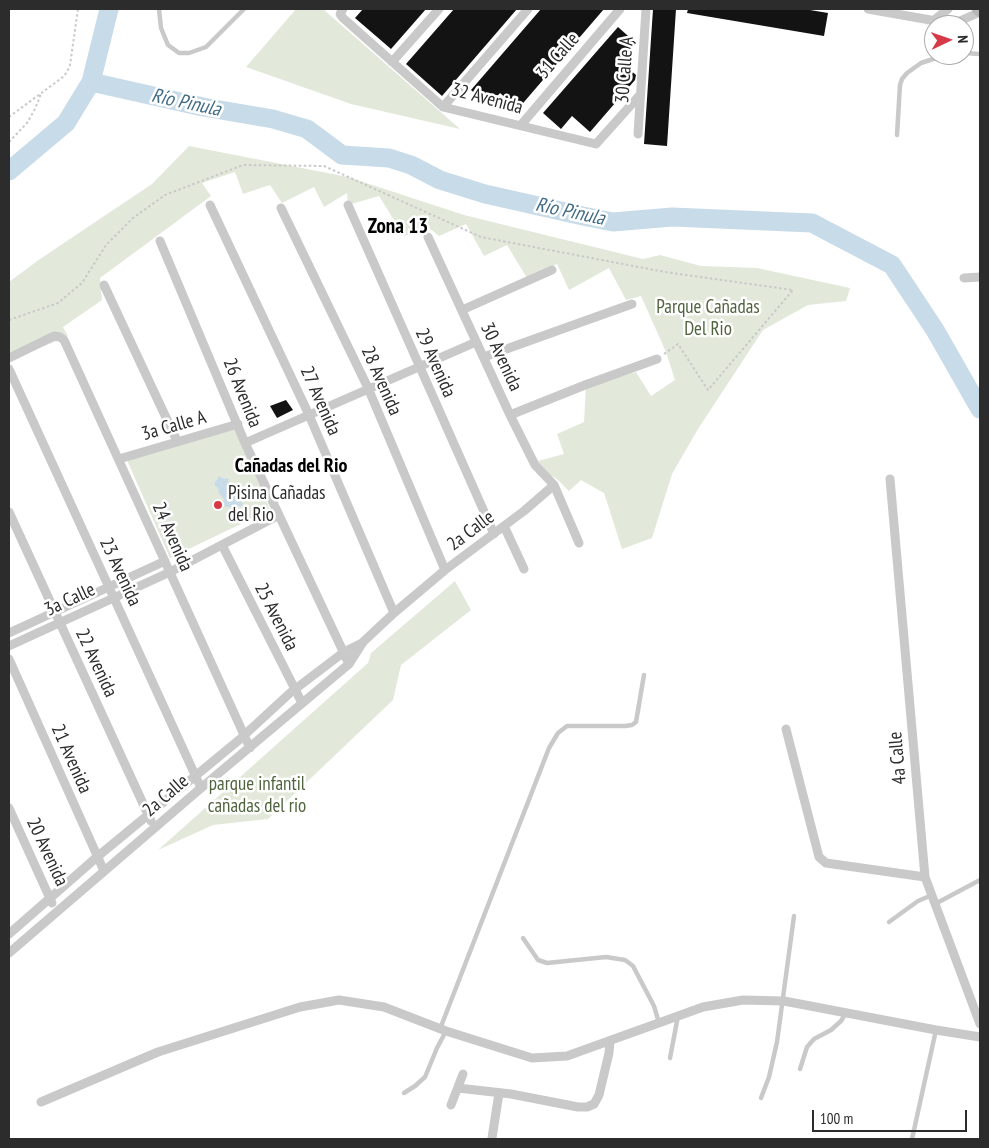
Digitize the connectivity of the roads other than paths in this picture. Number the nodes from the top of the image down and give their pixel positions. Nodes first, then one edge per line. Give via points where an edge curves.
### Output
1 (159, 9) edge
2 (244, 9) edge
3 (438, 9) edge
4 (528, 9) edge
5 (620, 9) edge
6 (646, 9) edge
7 (868, 9) edge
8 (342, 11) edge
9 (924, 19) edge
10 (392, 62) junction
11 (924, 62) edge
12 (639, 96) junction
13 (443, 106) junction
14 (520, 125) junction
15 (638, 134) dead end
16 (897, 135) dead end
17 (210, 205) dead end
18 (348, 205) dead end
19 (281, 208) dead end
20 (428, 237) dead end
21 (160, 242) dead end
22 (552, 270) dead end
23 (964, 278) dead end
24 (980, 278) edge
25 (104, 285) dead end
26 (632, 304) dead end
27 (462, 310) junction
28 (476, 342) junction
29 (484, 357) junction
30 (9, 358) edge
31 (657, 359) road end
32 (419, 366) junction
33 (9, 369) edge
34 (368, 388) junction
35 (309, 415) junction
36 (510, 415) junction
37 (238, 424) junction
38 (178, 441) junction
39 (245, 443) junction
40 (119, 459) junction
41 (890, 479) dead end
42 (554, 485) junction
43 (9, 512) edge
44 (279, 516) junction
45 (504, 526) junction
46 (494, 534) junction
47 (579, 543) dead end
48 (222, 545) junction
49 (165, 561) junction
50 (524, 569) dead end
51 (445, 570) junction
52 (170, 572) junction
53 (109, 587) junction
54 (114, 598) junction
55 (55, 612) junction
56 (394, 613) junction
57 (60, 623) junction
58 (9, 633) edge
59 (362, 642) junction
60 (9, 646) edge
61 (344, 652) junction
62 (9, 660) edge
63 (349, 664) junction
64 (644, 674) dead end
65 (295, 689) junction
66 (302, 703) junction
67 (786, 729) dead end
68 (245, 735) junction
69 (250, 748) junction
70 (195, 777) junction
71 (201, 788) junction
72 (9, 808) edge
73 (149, 815) junction
74 (155, 827) junction
75 (97, 857) junction
76 (104, 871) junction
77 (925, 877) junction
78 (980, 880) edge
79 (50, 899) junction
80 (933, 900) junction
81 (57, 910) junction
82 (794, 916) dead end
83 (889, 922) dead end
84 (9, 934) edge
85 (523, 938) dead end
86 (10, 950) edge
87 (784, 1001) junction
88 (846, 1013) junction
89 (678, 1015) junction
90 (659, 1023) junction
91 (980, 1024) edge
92 (443, 1030) junction
93 (936, 1030) junction
94 (980, 1037) edge
95 (610, 1041) junction
96 (670, 1058) dead end
97 (800, 1069) dead end
98 (463, 1074) dead end
99 (458, 1088) junction
100 (404, 1093) dead end
101 (499, 1093) junction
102 (762, 1098) dead end
103 (41, 1102) dead end
104 (451, 1105) dead end
105 (492, 1138) dead end
106 (912, 1139) edge

1 - 2 lane via 161,28 168,45 179,53 189,53 206,47
3 - 10 street
4 - 13 street
5 - 14 street, 31 Calle
6 - 12 street, 30 Calle A
7 - 9 street
8 - 10 street, 32 Avenida via 343,18
10 - 13 street, 32 Avenida
11 - 16 lane via 907,73 900,85
12 - 14 street, 32 Avenida via 596,144
12 - 15 street, 30 Calle A
13 - 14 street, 32 Avenida
17 - 35 street, 27 Avenida
18 - 32 street, 29 Avenida
19 - 34 street, 28 Avenida
20 - 27 street, 30 Avenida
21 - 37 street, 26 Avenida
22 - 27 street
23 - 24 street
25 - 38 street
26 - 29 street
27 - 28 street, 30 Avenida
28 - 29 street, 30 Avenida
28 - 32 street
29 - 36 street, 30 Avenida
30 - 40 street, 24 Avenida via 54,336 64,340
31 - 36 street
32 - 34 street
32 - 46 street, 29 Avenida
33 - 53 street, 23 Avenida
34 - 35 street
34 - 51 street, 28 Avenida
35 - 39 street
35 - 56 street, 27 Avenida
36 - 42 street, 30 Avenida via 535,465
37 - 38 street, 3a Calle A
37 - 39 street, 26 Avenida
38 - 40 street, 3a Calle A
39 - 44 street, 26 Avenida
40 - 49 street, 24 Avenida
41 - 77 street, 4a Calle
42 - 45 street, 2a Calle
42 - 47 street
43 - 55 street, 22 Avenida
44 - 48 street, 3a Calle
44 - 61 street, 26 Avenida
45 - 46 street, 2a Calle
45 - 50 street
46 - 51 street, 2a Calle
48 - 52 street, 3a Calle
48 - 65 street, 25 Avenida
49 - 52 street, 24 Avenida
49 - 53 street, 3a Calle
51 - 56 street, 2a Calle
52 - 54 street, 3a Calle
52 - 68 street, 24 Avenida
53 - 54 street, 23 Avenida
53 - 55 street, 3a Calle
54 - 57 street, 3a Calle
54 - 70 street, 23 Avenida
55 - 57 street, 22 Avenida
55 - 58 street, 3a Calle
56 - 59 street, 2a Calle
57 - 60 street, 3a Calle
57 - 73 street, 22 Avenida
59 - 61 street, 2a Calle
59 - 63 street, 2a Calle
61 - 63 street, 26 Avenida
61 - 65 street, 2a Calle
62 - 75 street, 21 Avenida
63 - 66 street, 2a Calle
64 - 92 lane via 636,722 625,726 567,726 558,733 549,748
65 - 66 street, 25 Avenida
65 - 68 street, 2a Calle
66 - 69 street, 2a Calle
67 - 77 street via 819,857 826,863
68 - 69 street, 24 Avenida
68 - 70 street, 2a Calle
69 - 71 street, 2a Calle
70 - 71 street, 23 Avenida
70 - 73 street, 2a Calle
71 - 74 street, 2a Calle
72 - 79 street, 20 Avenida
73 - 74 street, 22 Avenida
73 - 75 street, 2a Calle
74 - 76 street, 2a Calle
75 - 76 street, 21 Avenida
75 - 79 street, 2a Calle
76 - 81 street, 2a Calle
77 - 80 street, 4a Calle
78 - 80 lane
79 - 81 street, 20 Avenida
79 - 84 street, 2a Calle
80 - 83 lane via 918,901
80 - 91 street, 4a Calle
81 - 86 street, 2a Calle
82 - 87 lane
85 - 90 lane via 538,960 547,963 606,957 625,960 634,966
87 - 88 street
87 - 89 street via 743,1000
87 - 102 lane
88 - 93 street
88 - 97 lane via 831,1030 807,1047
89 - 90 street
89 - 96 lane
90 - 95 street
92 - 95 street via 532,1058 567,1056
92 - 100 lane via 425,1077
92 - 103 street via 384,1007 340,1000 300,1007 158,1052
93 - 94 street
93 - 106 lane
95 - 101 street via 599,1095 594,1104 578,1107
98 - 99 street
99 - 101 street
99 - 104 street
101 - 105 street

